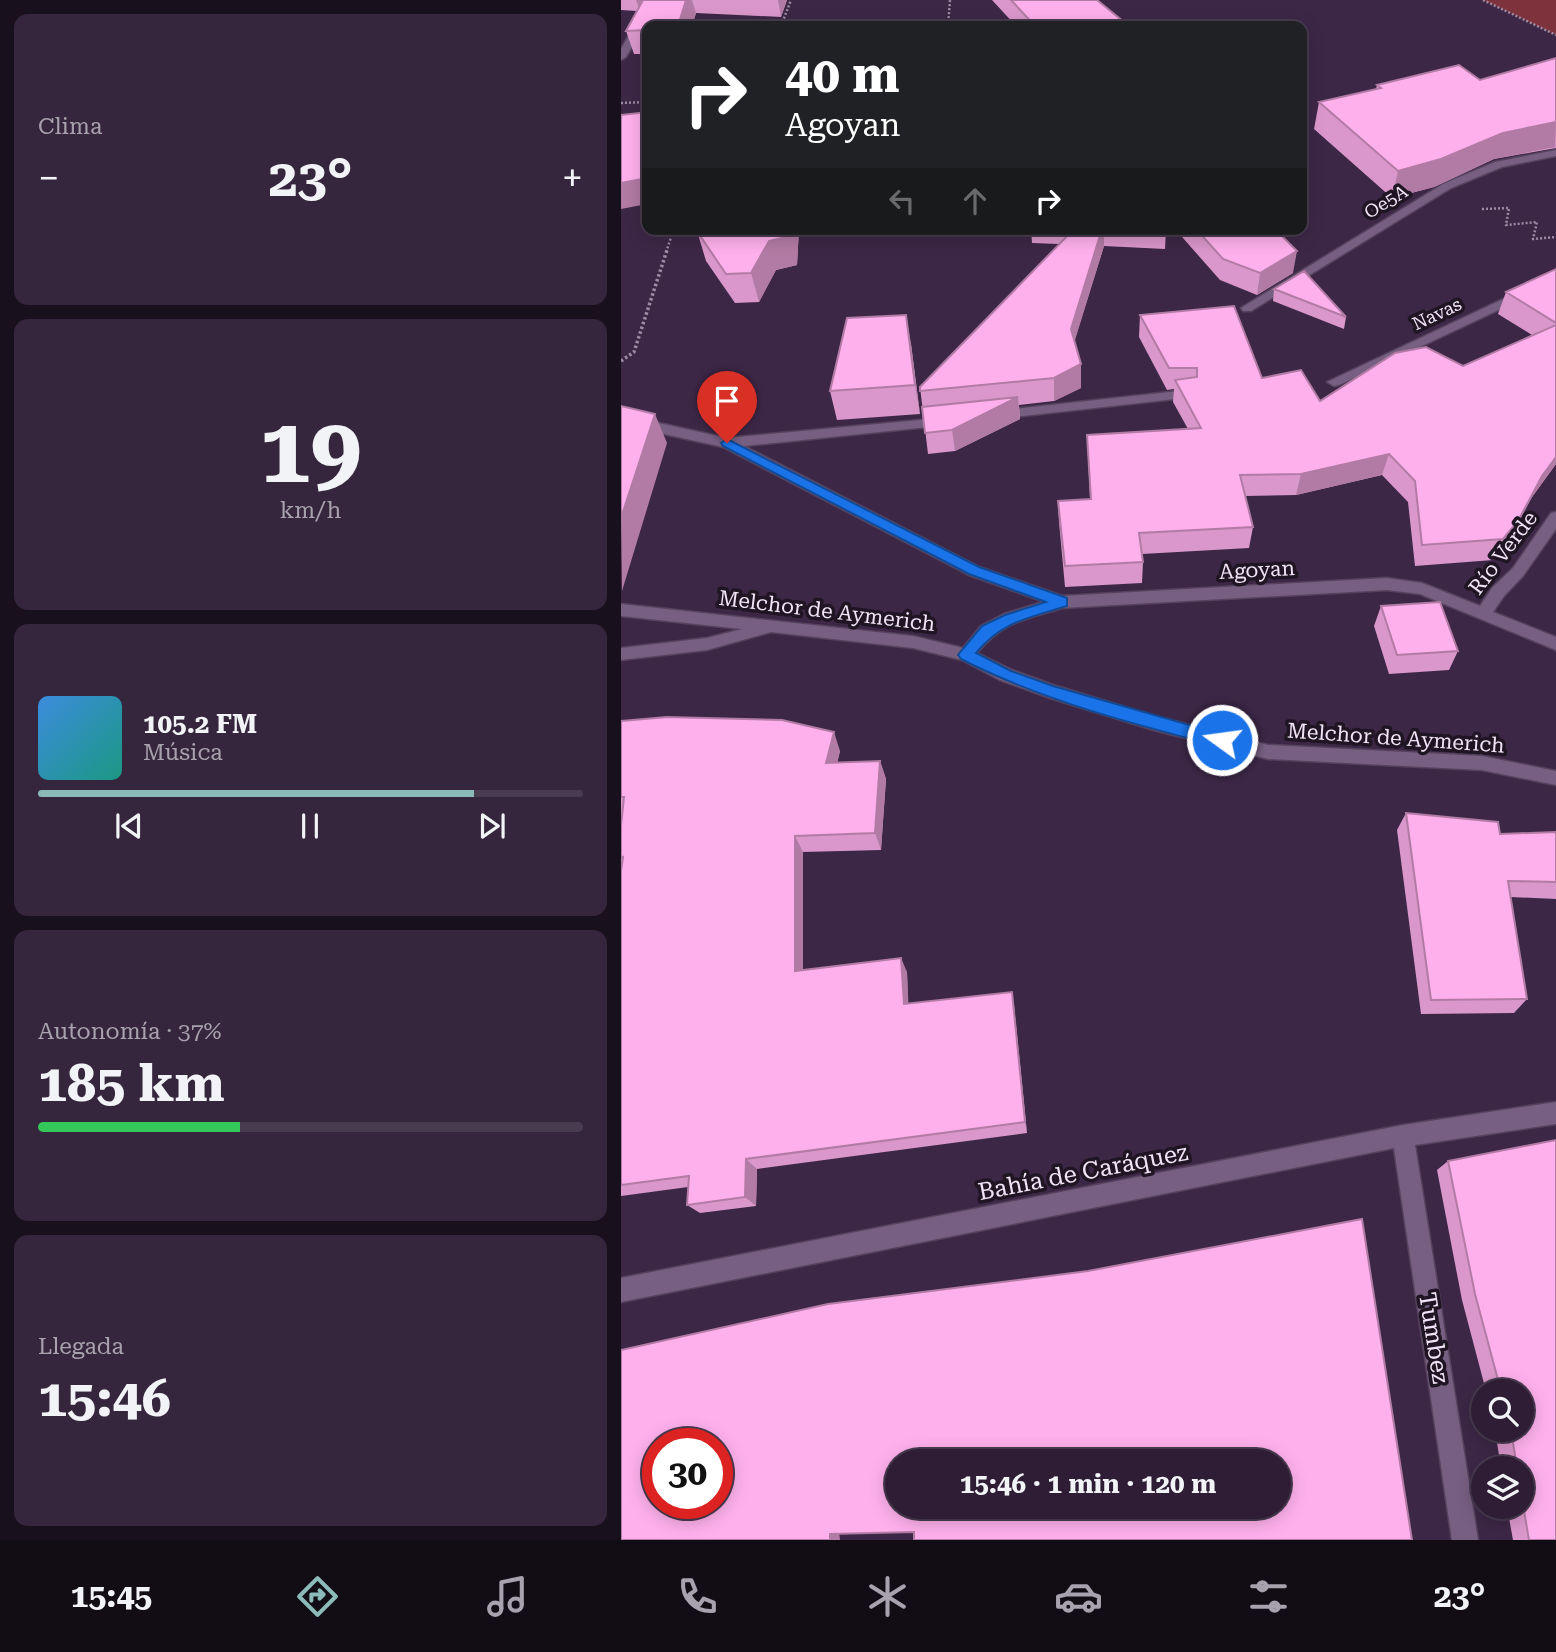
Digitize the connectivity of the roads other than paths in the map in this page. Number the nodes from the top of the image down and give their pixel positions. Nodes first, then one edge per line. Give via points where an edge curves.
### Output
1 (654, 0) edge
2 (621, 57) edge
3 (1556, 153) edge
4 (1556, 278) edge
5 (1247, 308) dead end
6 (1334, 382) dead end
7 (1188, 394) edge
8 (621, 414) edge
9 (984, 416) edge
10 (958, 419) edge
11 (727, 443) junction
12 (1556, 517) edge
13 (1062, 602) junction
14 (621, 610) edge
15 (1483, 614) junction
16 (778, 626) junction
17 (1556, 644) edge
18 (621, 654) edge
19 (966, 655) junction
20 (1556, 778) edge
21 (1556, 1113) edge
22 (1403, 1136) junction
23 (621, 1290) edge
24 (1465, 1540) edge

1 - 2 street
3 - 5 street, Oe5A via 1499,163 1447,186
4 - 6 street, Navas
7 - 9 street
8 - 11 street via 641,425
10 - 11 street
11 - 13 street via 974,571
12 - 15 street, Río Verde
13 - 15 street, Agoyan via 1387,583 1422,589
13 - 19 street, Agoyan via 987,630
14 - 16 street, Melchor de Aymerich
15 - 17 street, Agoyan
16 - 18 street via 707,644
16 - 19 street, Melchor de Aymerich via 913,642
19 - 20 street, Melchor de Aymerich via 1050,691 1268,752 1482,763
21 - 22 street, Bahía de Caráquez
22 - 23 street, Bahía de Caráquez
22 - 24 street, Tumbez

